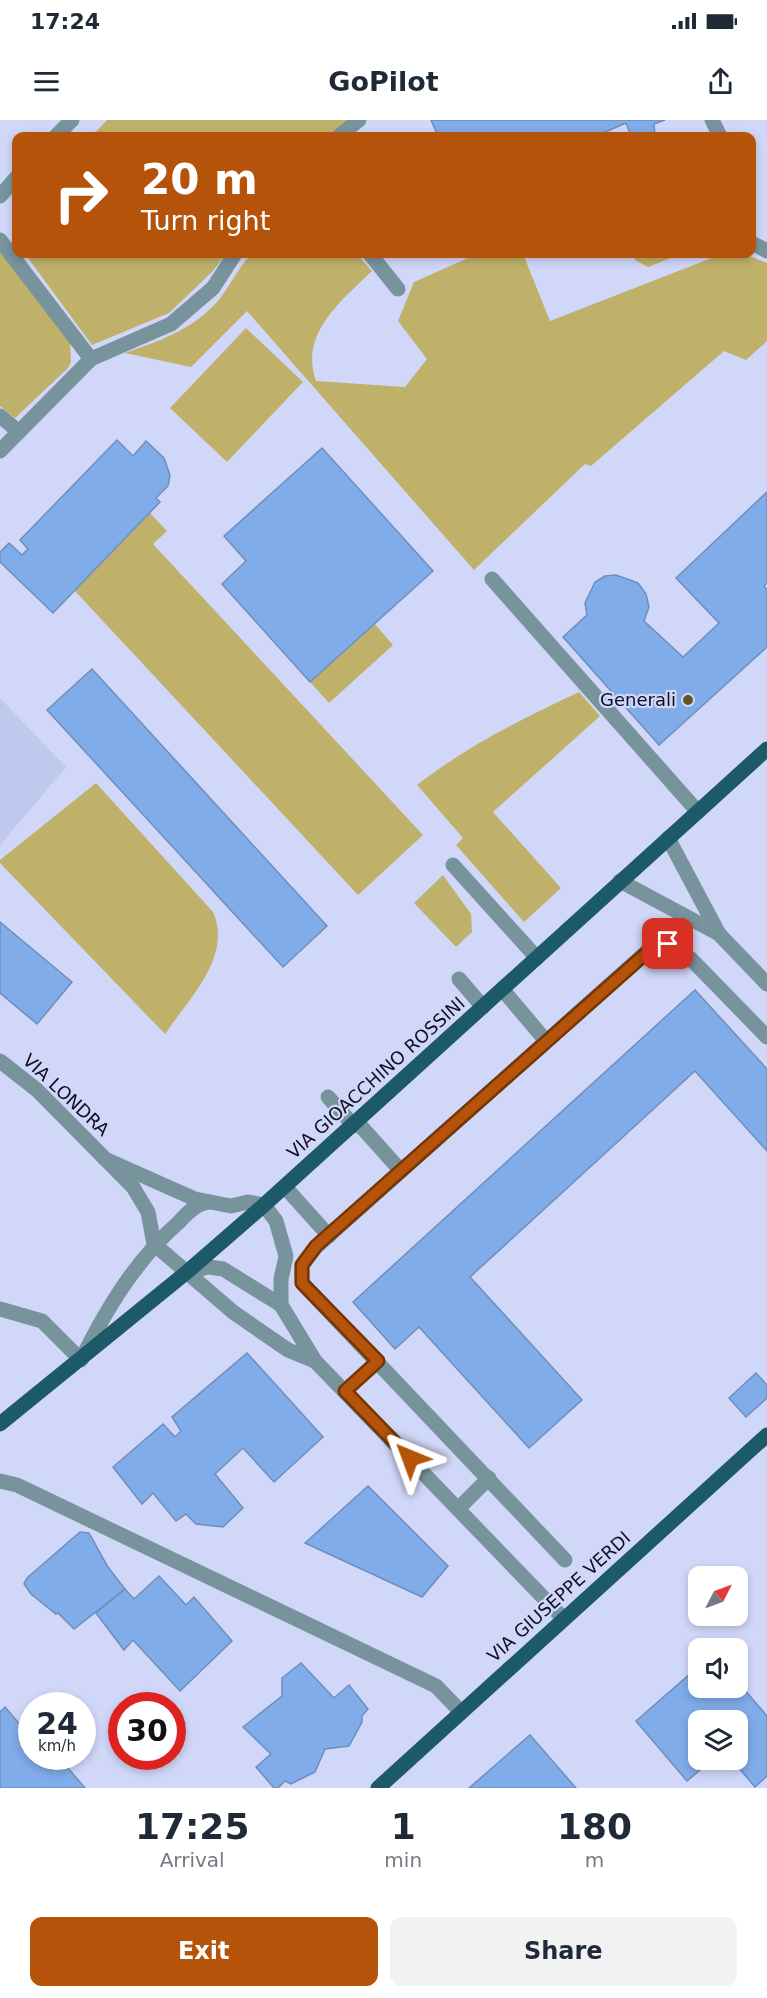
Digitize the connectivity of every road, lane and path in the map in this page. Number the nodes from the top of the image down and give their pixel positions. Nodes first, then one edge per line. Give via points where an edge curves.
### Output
1 (72, 120) edge
2 (359, 120) edge
3 (60, 132) edge
4 (344, 132) edge
5 (12, 182) edge
6 (0, 196) edge
7 (0, 240) edge
8 (12, 256) edge
9 (14, 258) edge
10 (232, 258) edge
11 (373, 258) edge
12 (398, 289) dead end
13 (91, 359) junction
14 (0, 416) edge
15 (19, 432) junction
16 (0, 451) edge
17 (492, 579) dead end
18 (767, 749) edge
19 (698, 812) junction
20 (668, 838) junction
21 (453, 865) dead end
22 (620, 881) junction
23 (719, 934) junction
24 (537, 957) junction
25 (459, 980) dead end
26 (767, 984) edge
27 (502, 989) junction
28 (483, 1007) junction
29 (767, 1036) edge
30 (546, 1041) junction
31 (0, 1061) edge
32 (328, 1097) dead end
33 (356, 1124) junction
34 (105, 1159) junction
35 (401, 1171) junction
36 (285, 1186) junction
37 (215, 1202) junction
38 (264, 1205) junction
39 (329, 1236) junction
40 (154, 1244) junction
41 (188, 1272) junction
42 (281, 1305) junction
43 (0, 1309) edge
44 (81, 1360) junction
45 (315, 1361) junction
46 (378, 1361) junction
47 (345, 1391) junction
48 (0, 1424) edge
49 (767, 1435) edge
50 (489, 1478) junction
51 (0, 1480) edge
52 (458, 1509) junction
53 (564, 1560) dead end
54 (564, 1619) junction
55 (461, 1712) junction
56 (378, 1788) edge

1 - 3 street
2 - 4 street
5 - 6 street
7 - 8 street
9 - 13 street
10 - 13 street via 213,288 171,324
11 - 12 street
13 - 15 street
14 - 15 street
15 - 16 street
17 - 19 street
18 - 19 main road, VIA GIOACCHINO ROSSINI
19 - 20 main road, VIA GIOACCHINO ROSSINI
20 - 22 main road, VIA GIOACCHINO ROSSINI
20 - 23 street
21 - 24 street
22 - 23 street
22 - 24 main road, VIA GIOACCHINO ROSSINI
23 - 26 street
24 - 27 main road, VIA GIOACCHINO ROSSINI
25 - 28 street
27 - 28 main road, VIA GIOACCHINO ROSSINI
27 - 30 street
28 - 33 main road, VIA GIOACCHINO ROSSINI
29 - 30 street via 691,959 668,944 652,948
30 - 35 street
31 - 34 street, VIA LONDRA via 37,1090
32 - 33 street
33 - 35 street
33 - 36 main road, VIA GIOACCHINO ROSSINI
34 - 37 street, VIA LONDRA via 195,1199
34 - 40 street, VIA LONDRA via 133,1187 148,1212
35 - 39 street
36 - 38 main road, VIA GIOACCHINO ROSSINI
36 - 39 street
37 - 38 street, VIA LONDRA via 231,1206 248,1202
37 - 40 street via 202,1203
38 - 41 main road, VIA GIOACCHINO ROSSINI
38 - 42 street via 276,1221 286,1256
39 - 46 street via 302,1265 302,1283
40 - 41 street
40 - 44 street via 107,1307
41 - 42 street via 209,1267 223,1269
41 - 44 main road, VIA GIOACCHINO ROSSINI
41 - 45 street via 233,1312 288,1350
42 - 45 street
43 - 44 street via 42,1321
44 - 48 main road, VIA GIOACCHINO ROSSINI
45 - 47 street
46 - 47 street
46 - 50 street
47 - 52 street
49 - 54 main road, VIA GIUSEPPE VERDI
50 - 52 street
50 - 53 street
51 - 55 street via 436,1686
52 - 54 street
54 - 55 main road, VIA GIUSEPPE VERDI
55 - 56 main road, VIA GIUSEPPE VERDI

